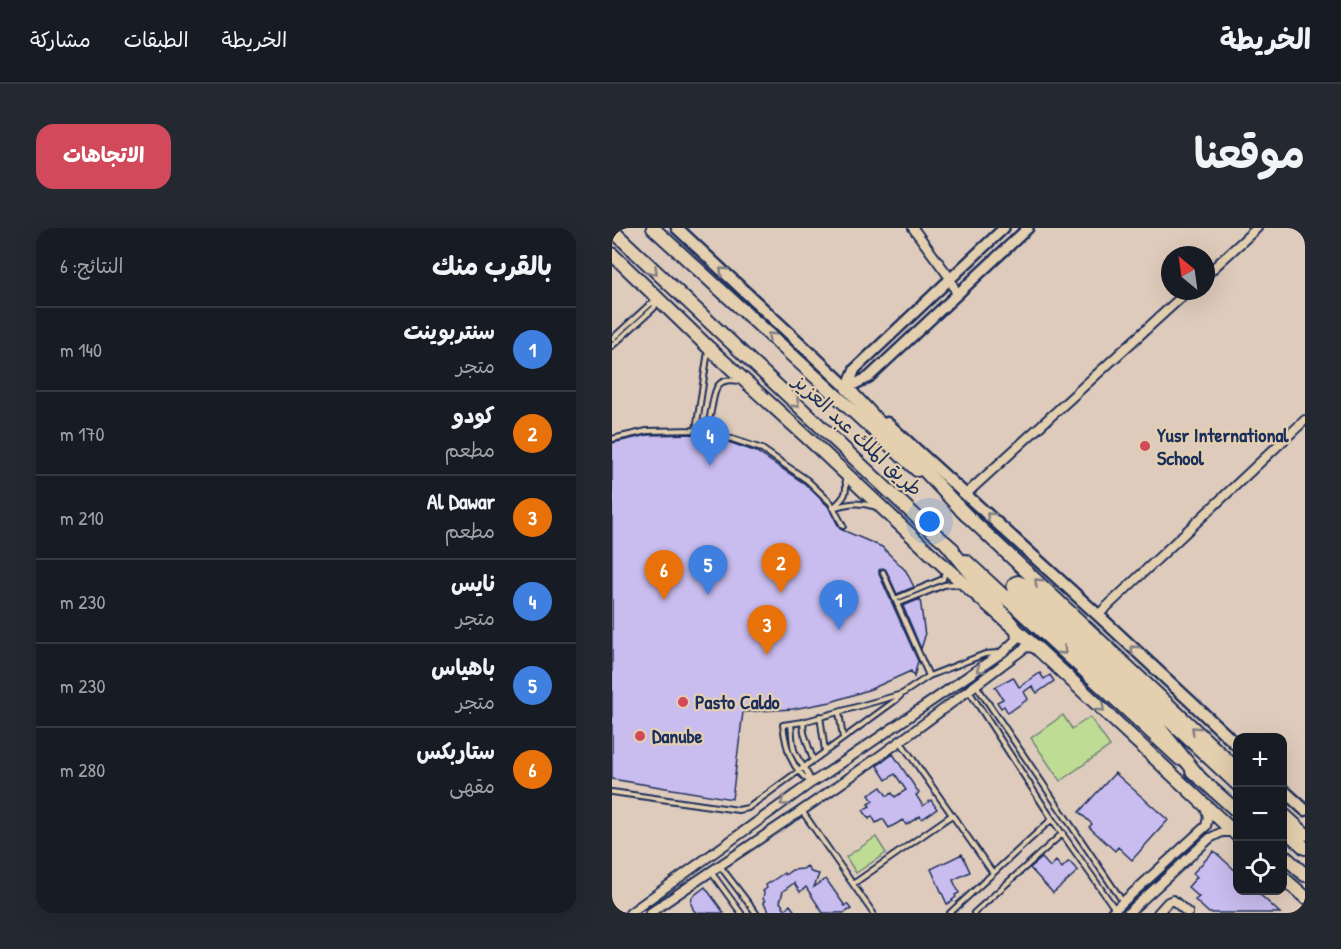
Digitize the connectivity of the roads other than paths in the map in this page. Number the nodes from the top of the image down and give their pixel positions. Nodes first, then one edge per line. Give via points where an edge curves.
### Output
1 (653, 228) edge
2 (677, 228) edge
3 (913, 228) edge
4 (1004, 228) edge
5 (1028, 228) edge
6 (1257, 228) edge
7 (612, 230) edge
8 (612, 254) edge
9 (1215, 267) edge
10 (950, 278) junction
11 (957, 295) junction
12 (658, 299) junction
13 (1178, 300) edge
14 (612, 339) edge
15 (612, 346) edge
16 (709, 348) junction
17 (847, 388) junction
18 (764, 398) junction
19 (1305, 420) edge
20 (696, 430) junction
21 (708, 431) junction
22 (612, 439) edge
23 (811, 441) junction
24 (843, 471) junction
25 (966, 494) junction
26 (833, 508) junction
27 (884, 510) junction
28 (967, 516) junction
29 (926, 525) junction
30 (843, 526) dead end
31 (946, 543) junction
32 (945, 567) junction
33 (883, 572) dead end
34 (968, 588) junction
35 (895, 598) junction
36 (897, 604) junction
37 (1098, 615) junction
38 (1015, 628) junction
39 (1038, 649) junction
40 (1003, 652) junction
41 (929, 676) junction
42 (976, 685) junction
43 (969, 690) junction
44 (902, 694) junction
45 (839, 712) junction
46 (820, 716) junction
47 (803, 722) junction
48 (791, 724) junction
49 (843, 738) junction
50 (900, 741) junction
51 (1233, 741) edge
52 (825, 751) junction
53 (813, 760) junction
54 (1233, 765) edge
55 (803, 767) junction
56 (798, 771) junction
57 (827, 773) junction
58 (1200, 778) junction
59 (1233, 780) edge
60 (811, 783) junction
61 (836, 786) junction
62 (612, 792) edge
63 (1287, 794) edge
64 (1205, 806) junction
65 (1233, 808) edge
66 (802, 810) junction
67 (1305, 810) edge
68 (952, 815) junction
69 (1287, 818) edge
70 (1052, 819) junction
71 (1201, 831) junction
72 (1233, 832) edge
73 (1287, 832) edge
74 (1063, 833) junction
75 (1233, 834) edge
76 (1305, 834) edge
77 (1210, 838) junction
78 (1305, 848) edge
79 (1287, 859) edge
80 (719, 865) junction
81 (710, 871) junction
82 (993, 873) junction
83 (1305, 875) edge
84 (1287, 881) edge
85 (853, 884) junction
86 (1305, 897) edge
87 (1123, 902) junction
88 (1113, 911) edge
89 (630, 913) edge
90 (650, 913) edge
91 (741, 913) edge
92 (756, 913) edge
93 (873, 913) edge
94 (950, 913) edge
95 (974, 913) edge
96 (1128, 913) edge
97 (1158, 913) edge
98 (1188, 913) edge

28 -> 1 main road, طريق الملك عبد العزيز
17 -> 2 main road
3 - 10 street
4 - 10 street
5 - 11 street
6 - 9 street
7 -> 29 main road, طريق الملك عبد العزيز
8 - 12 main road
10 - 11 street
10 - 17 street via 855,369
11 - 17 street via 869,377
12 - 14 lane
12 - 15 lane via 654,308
12 - 16 main road
13 - 25 street
16 - 18 main road
16 - 20 lane
17 - 25 main road
17 - 28 main road
18 - 21 lane via 742,382 725,380 718,384
18 - 23 main road
19 - 37 street
20 - 21 lane
20 - 22 lane via 647,431
21 - 26 lane via 762,449 807,480
23 - 24 main road
23 - 29 main road
24 - 26 lane via 847,489
24 - 27 main road
37 -> 25 main road
26 - 27 lane via 859,502
26 - 30 lane
27 - 32 main road
54 -> 28 main road, طريق الملك عبد العزيز
29 - 31 main road, طريق الملك عبد العزيز
31 - 38 main road
31 -> 58 main road, طريق الملك عبد العزيز
32 - 34 main road
32 - 35 lane via 943,579
33 - 35 lane
34 - 36 lane via 944,585
34 - 38 main road
35 - 36 lane
36 - 41 lane
51 -> 37 main road
38 - 39 main road
38 - 40 street via 1016,640
39 - 42 street via 1026,647
39 -> 64 main road
40 - 41 lane via 985,654
40 -> 57 street
41 - 44 lane
42 - 43 street
42 - 87 lane
43 - 50 street
43 - 70 lane
44 - 45 lane
44 - 49 lane
45 - 46 lane
45 - 49 lane
46 - 47 lane
46 - 52 lane
47 - 48 lane
47 - 53 lane
48 - 55 lane via 795,751
48 - 56 lane via 783,725 784,737
49 - 52 lane
50 - 61 street
50 - 68 lane
52 - 53 lane
53 - 55 lane
55 - 56 lane
55 - 60 lane
56 - 60 lane
56 - 62 lane via 738,810
57 - 60 street
57 - 61 street
58 - 59 main road via 1148,715 1014,591 1015,584 1023,584
58 - 65 main road, طريق الملك عبد العزيز
60 -> 89 street
61 - 66 street
63 - 67 main road
64 - 71 street via 1208,822
64 - 72 main road
66 - 80 street
66 - 85 lane
68 - 82 lane
68 - 85 lane
69 - 76 main road
70 - 74 lane
70 - 82 lane
71 - 77 street via 1208,832
71 - 87 street
73 - 78 main road
74 - 88 lane
74 - 95 lane
75 - 77 street via 1222,832
77 - 96 street
79 - 83 main road
80 - 81 street
80 - 92 lane
81 - 90 street
81 - 91 lane
82 - 94 lane
84 - 86 main road
85 - 93 lane
87 - 88 street
97 - 98 street via 1173,900

